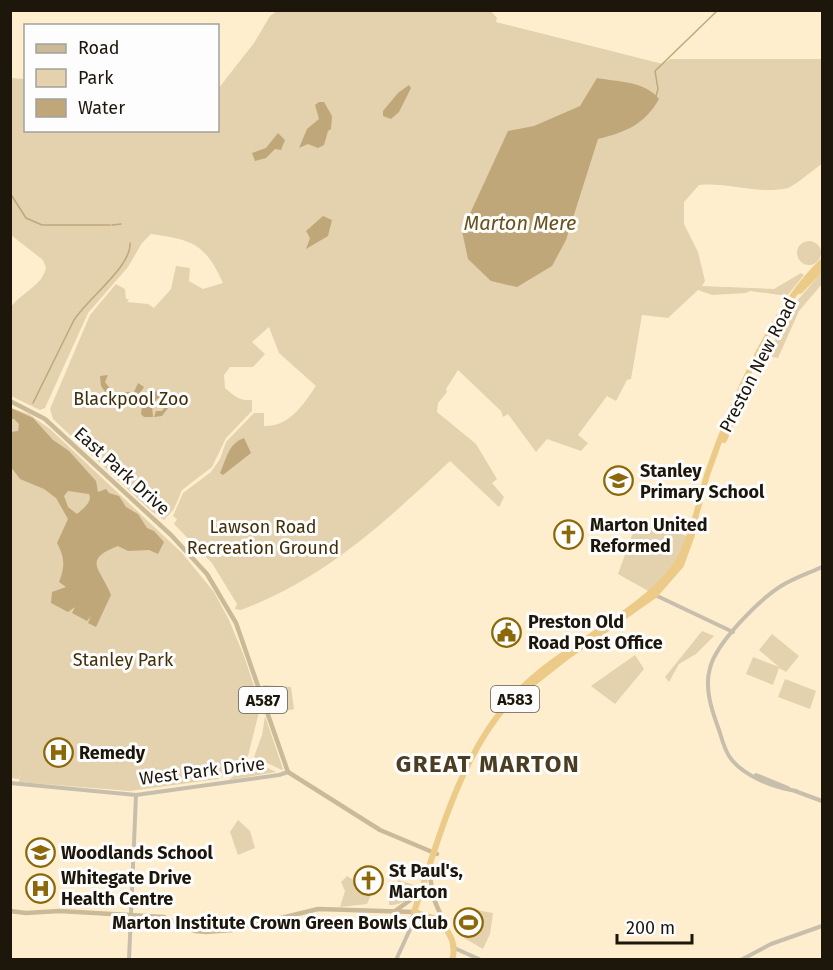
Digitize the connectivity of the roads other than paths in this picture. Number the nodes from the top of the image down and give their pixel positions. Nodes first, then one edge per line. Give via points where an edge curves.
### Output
1 (822, 262) edge
2 (822, 268) edge
3 (811, 275) junction
4 (10, 401) edge
5 (684, 560) junction
6 (822, 567) edge
7 (652, 594) junction
8 (663, 599) junction
9 (739, 626) junction
10 (725, 628) junction
11 (733, 632) junction
12 (726, 640) junction
13 (288, 771) junction
14 (10, 783) edge
15 (136, 795) junction
16 (822, 801) edge
17 (437, 842) junction
18 (423, 850) junction
19 (435, 853) junction
20 (429, 865) junction
21 (430, 875) junction
22 (421, 892) junction
23 (417, 910) junction
24 (10, 911) edge
25 (395, 911) junction
26 (131, 915) junction
27 (442, 922) junction
28 (822, 926) edge
29 (453, 948) junction
30 (452, 958) edge
31 (129, 960) edge
32 (396, 960) edge
33 (481, 960) edge
34 (741, 960) edge

1 - 3 highway, Preston New Road / A583
2 - 3 highway, Preston New Road / A583
3 - 5 highway, Preston New Road / A583 via 787,311 733,417
3 - 7 highway, Preston New Road / A583 via 783,309 731,411 678,562
4 - 13 main road, East Park Drive / A587 via 45,418 171,535 207,574 237,623
5 - 7 highway, Preston New Road / A583
5 - 8 highway, A583 via 662,593
6 - 9 street via 781,585
7 - 8 street
7 - 17 highway, Preston New Road / A583 via 546,667 504,707 461,777
7 - 19 highway, Preston New Road / A583 via 544,674 507,709 464,779
8 - 10 street
9 - 10 street
9 - 11 street
10 - 11 street
10 - 12 street
11 - 12 street
12 - 16 street via 709,669 708,694 725,749 736,765 748,772 778,788
13 - 15 street, West Park Drive
13 - 18 main road via 374,827
14 - 15 street, West Park Drive
15 - 26 street
17 - 18 main road
17 - 19 highway, Preston New Road / A583
18 - 19 main road
18 - 20 main road
19 - 20 highway, Preston New Road / A583
19 - 21 highway, Preston New Road / A583
20 - 22 highway, Preston New Road / A583
21 - 23 highway, Preston New Road / A583
21 - 27 main road, Preston New Road via 431,892
22 - 23 highway, Preston New Road / A583
22 - 25 main road
23 - 25 main road
23 - 27 highway via 433,912
23 - 32 street
24 - 26 main road
25 - 26 main road via 311,910 233,930 206,932 169,918
26 - 31 street
27 - 29 highway
28 - 34 street via 771,944
29 - 30 highway
29 - 33 street

